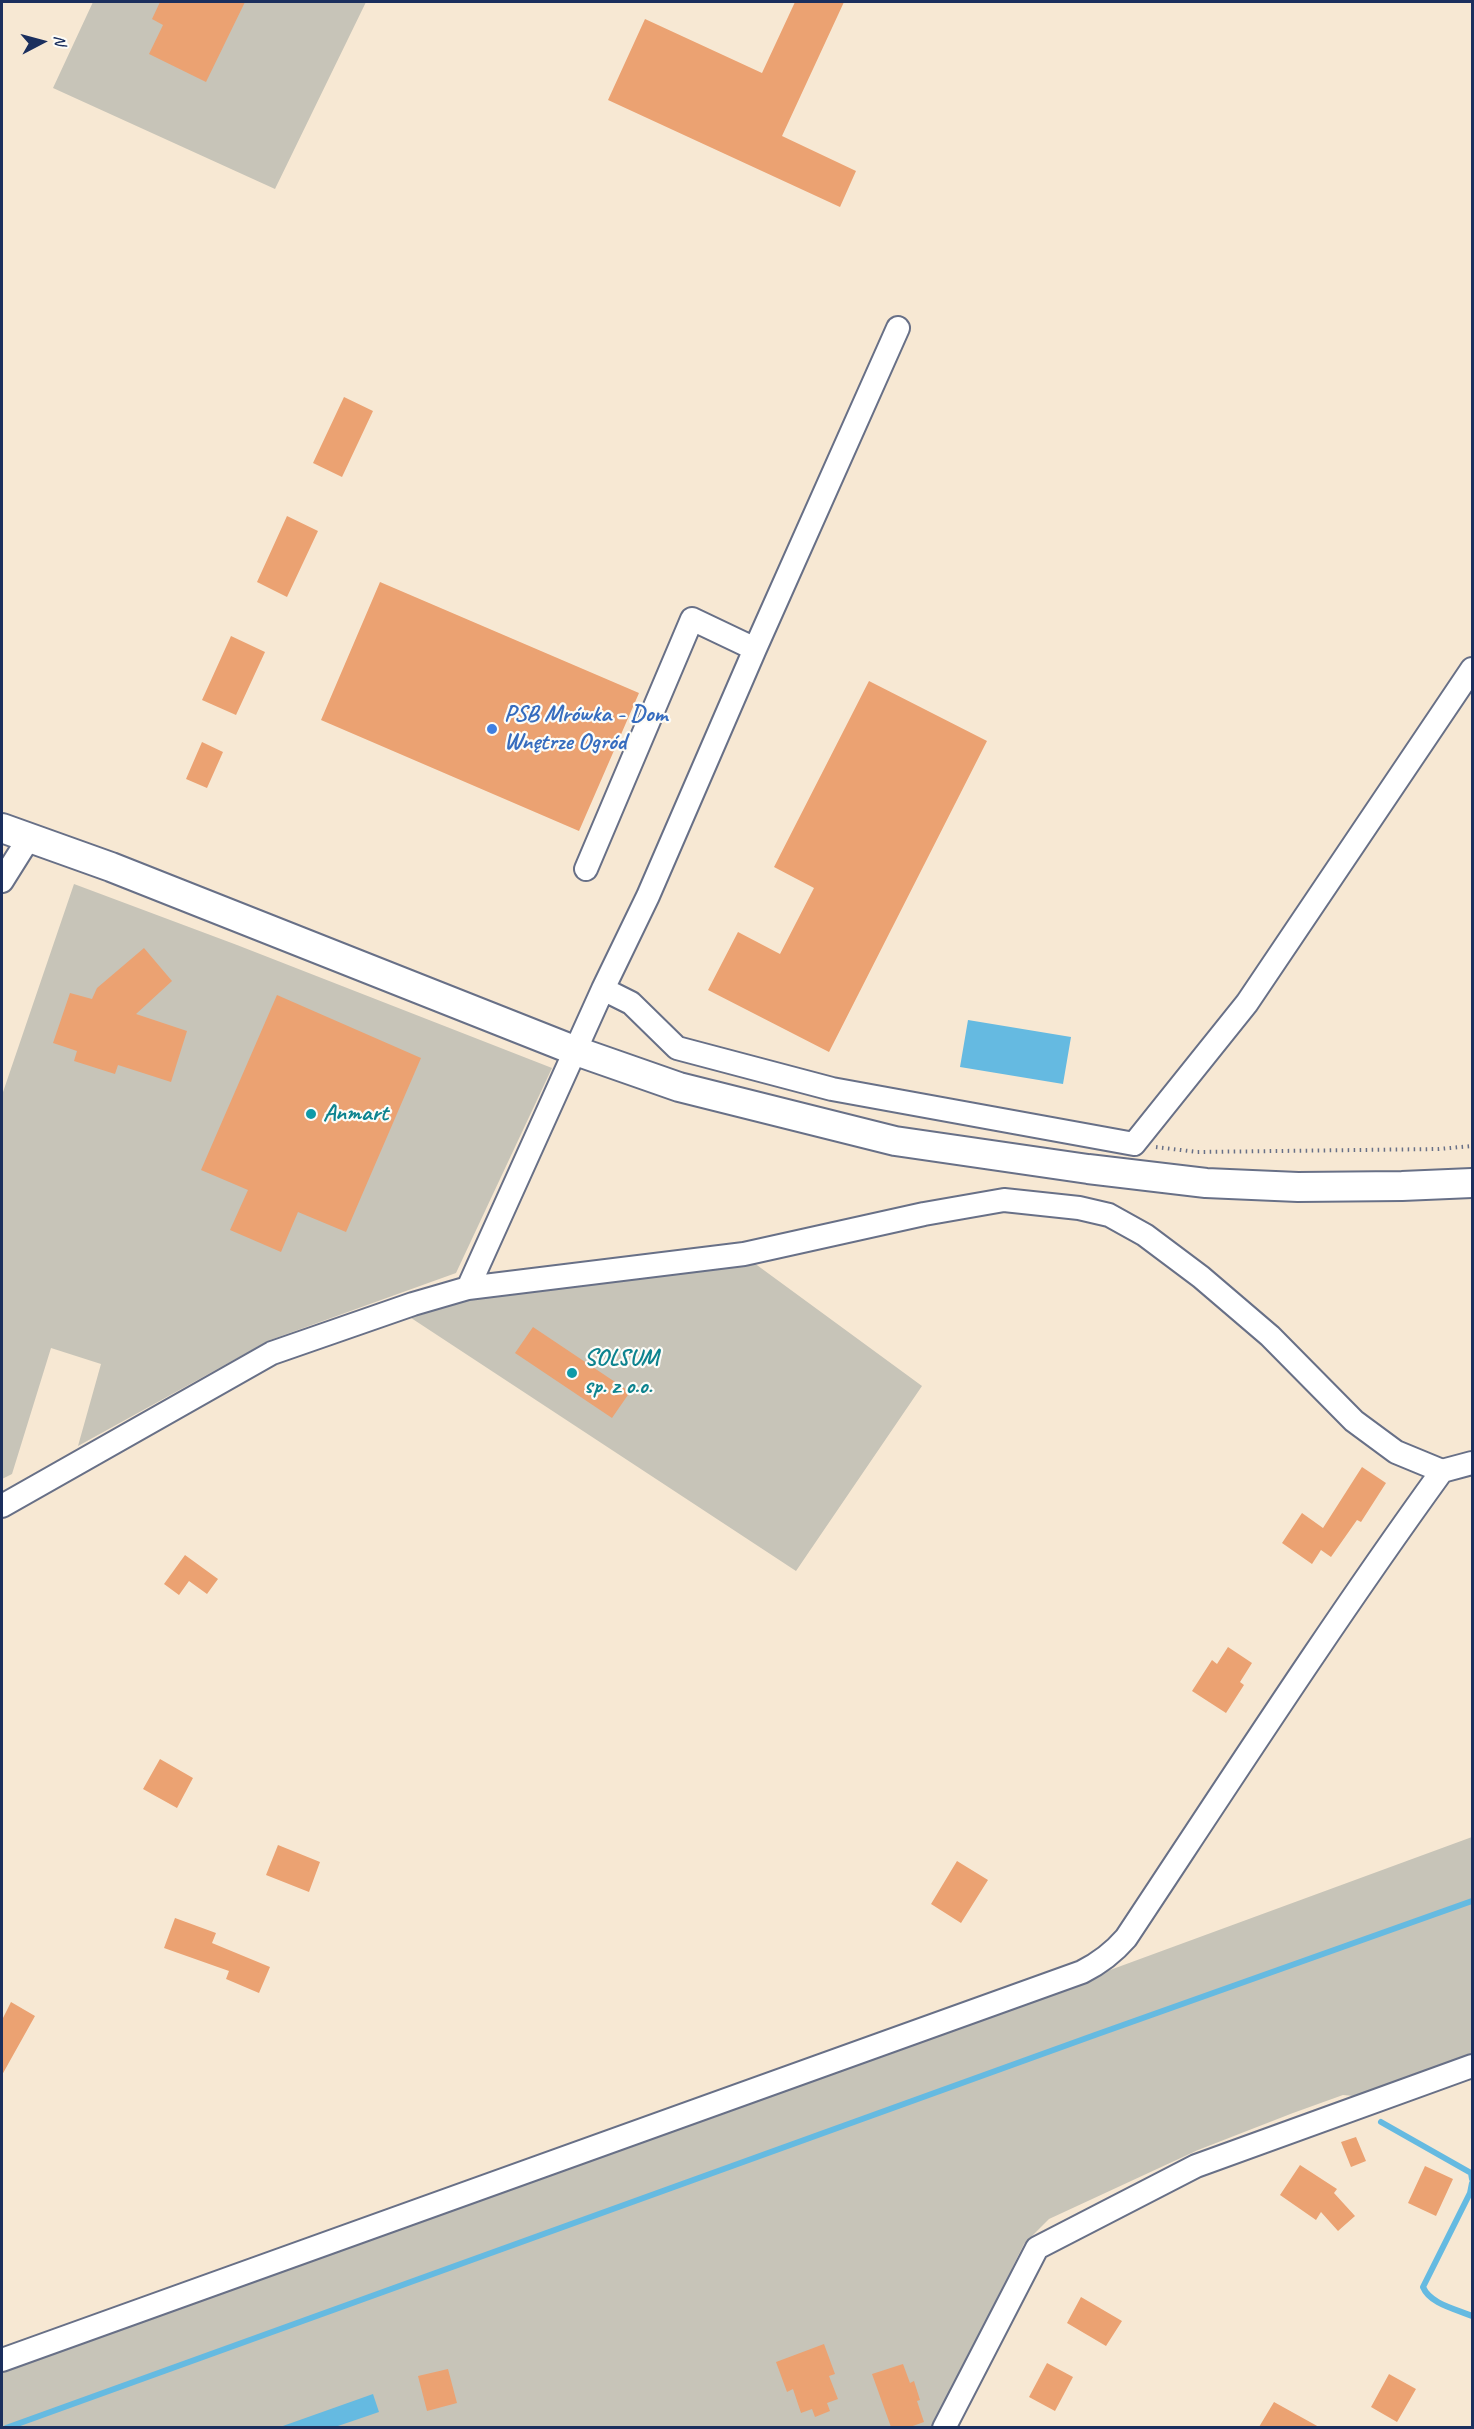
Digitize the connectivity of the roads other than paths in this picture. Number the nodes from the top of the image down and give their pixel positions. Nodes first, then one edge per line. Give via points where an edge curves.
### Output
1 (898, 328) dead end
2 (754, 649) junction
3 (1473, 669) edge
4 (2, 828) edge
5 (29, 838) junction
6 (586, 869) dead end
7 (2, 881) edge
8 (603, 989) junction
9 (576, 1051) junction
10 (1473, 1183) edge
11 (468, 1288) junction
12 (1473, 1463) edge
13 (1442, 1471) junction
14 (2, 1506) edge
15 (1473, 2067) edge
16 (2, 2360) edge
17 (944, 2427) edge

1 - 2 street
2 - 6 street via 692,619
2 - 8 street via 648,896
3 - 8 street via 1247,1003 1134,1144 832,1089 677,1048 631,1003
4 - 5 main road
5 - 7 street
5 - 9 main road
8 - 9 street
9 - 10 main road via 679,1087 895,1141 1206,1183 1321,1187
9 - 11 street
11 - 13 street via 744,1254 1004,1200 1079,1208 1109,1215 1145,1235 1270,1336 1354,1420 1396,1452
11 - 14 street via 272,1353
12 - 13 street
13 - 16 street via 1370,1571 1126,1938 1100,1964
15 - 17 street via 1196,2166 1037,2248

